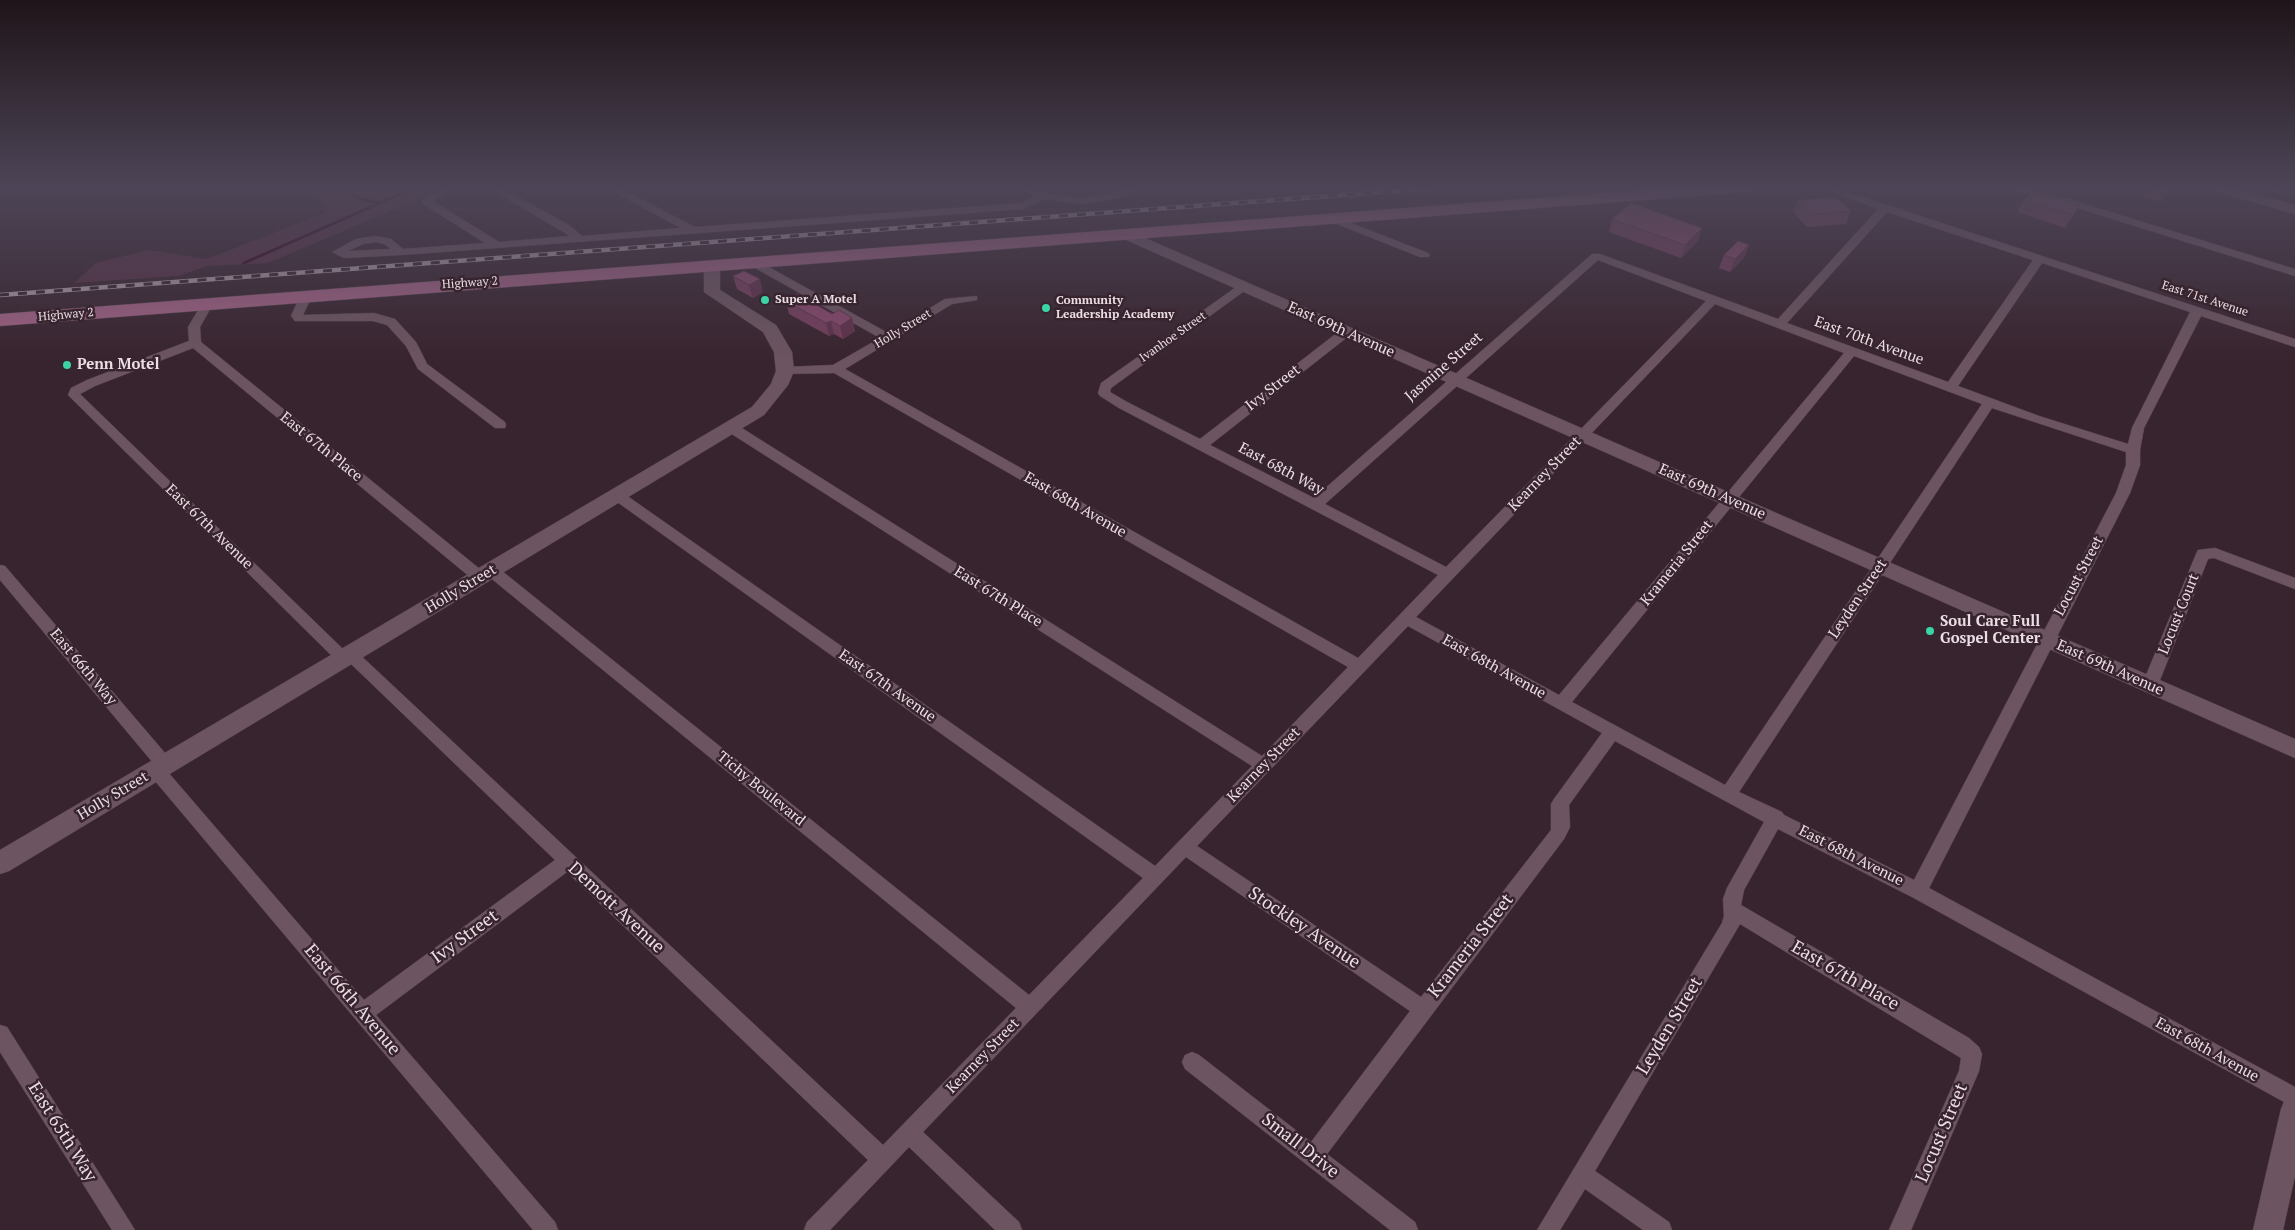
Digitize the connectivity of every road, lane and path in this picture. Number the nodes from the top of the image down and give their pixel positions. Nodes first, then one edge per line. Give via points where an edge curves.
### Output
1 (505, 244) edge
2 (1007, 244) edge
3 (1148, 244) edge
4 (1166, 244) edge
5 (1396, 244) edge
6 (1852, 244) edge
7 (1995, 244) edge
8 (2202, 244) edge
9 (497, 245) joint
10 (400, 252) dead end
11 (1168, 253) junction
12 (1424, 255) dead end
13 (1596, 256) joint
14 (2039, 259) junction
15 (752, 262) junction
16 (712, 266) junction
17 (2295, 273) edge
18 (1244, 287) junction
19 (306, 296) junction
20 (973, 298) dead end
21 (1713, 300) junction
22 (207, 304) junction
23 (2197, 311) junction
24 (0, 320) edge
25 (1778, 325) junction
26 (1346, 332) junction
27 (888, 338) junction
28 (196, 343) junction
29 (2295, 343) edge
30 (1851, 352) junction
31 (836, 369) junction
32 (785, 371) junction
33 (1454, 380) junction
34 (1104, 388) joint
35 (1950, 388) junction
36 (1989, 403) junction
37 (500, 425) dead end
38 (732, 428) junction
39 (1582, 436) junction
40 (1200, 445) junction
41 (2133, 450) junction
42 (618, 496) junction
43 (1729, 500) junction
44 (1315, 505) junction
45 (1880, 567) junction
46 (0, 570) edge
47 (487, 574) junction
48 (1448, 574) junction
49 (2295, 584) edge
50 (1406, 618) junction
51 (2046, 639) junction
52 (347, 657) junction
53 (1359, 666) junction
54 (2150, 685) junction
55 (1561, 704) junction
56 (1612, 732) junction
57 (2295, 749) edge
58 (1264, 765) junction
59 (161, 768) junction
60 (1728, 795) junction
61 (1776, 817) junction
62 (1185, 847) junction
63 (567, 862) junction
64 (0, 863) edge
65 (1156, 877) junction
66 (1918, 891) junction
67 (1733, 910) junction
68 (1030, 1008) junction
69 (1423, 1009) junction
70 (364, 1012) junction
71 (0, 1034) edge
72 (1956, 1042) joint
73 (1192, 1062) dead end
74 (2295, 1098) edge
75 (2295, 1109) edge
76 (909, 1133) junction
77 (1313, 1156) junction
78 (883, 1160) junction
79 (1582, 1174) junction
80 (124, 1230) edge
81 (547, 1230) edge
82 (815, 1230) edge
83 (1011, 1230) edge
84 (1407, 1230) edge
85 (1548, 1230) edge
86 (1661, 1230) edge
87 (1900, 1230) edge
88 (2268, 1230) edge

1 - 9 street
2 - 15 main road, Highway 2
3 - 11 street, East 69th Avenue
4 - 11 main road
5 - 12 street
6 - 25 street
7 - 14 street, East 71st Avenue
8 - 17 street
9 - 10 street
11 - 18 street, East 69th Avenue
13 - 21 street, East 70th Avenue
13 - 33 street, Jasmine Street
14 - 23 street, East 71st Avenue
14 - 35 street
15 - 16 main road, Highway 2
15 - 27 street
16 - 19 main road, Highway 2
16 - 32 street via 712,292 770,329 783,352
18 - 26 street, East 69th Avenue
18 - 34 street, Ivanhoe Street
19 - 22 main road, Highway 2
19 - 37 street via 297,316 299,319 358,317 391,322 412,345 422,366
20 - 27 street, Holly Street via 949,301
21 - 25 street, East 70th Avenue
21 - 39 street, Kearney Street
22 - 24 main road, Highway 2
22 - 28 street via 194,327
23 - 29 street, East 71st Avenue
23 - 41 street, Locust Street via 2138,428
25 - 30 street, East 70th Avenue
26 - 33 street, East 69th Avenue
26 - 40 street, Ivy Street
27 - 31 street, Holly Street
28 - 47 street, East 67th Place
28 - 52 street, East 67th Avenue via 74,390 74,394
30 - 35 street, East 70th Avenue
30 - 43 street, Krameria Street
31 - 32 street
31 - 53 street, East 68th Avenue
32 - 38 street, Holly Street via 766,403
33 - 39 street, East 69th Avenue
33 - 44 street, Jasmine Street
34 - 40 street, East 68th Way via 1107,396
35 - 36 street, East 70th Avenue
36 - 41 street, East 70th Avenue via 2090,439
36 - 45 street, Leyden Street
38 - 42 street, Holly Street
38 - 58 street, East 67th Place
39 - 43 street, East 69th Avenue
39 - 48 street, Kearney Street
40 - 44 street, East 68th Way
41 - 51 street, Locust Street via 2133,465 2122,493
42 - 47 street, Holly Street
42 - 65 street, East 67th Avenue
43 - 45 street, East 69th Avenue
43 - 55 street, Krameria Street
44 - 48 street, East 68th Way
45 - 51 street, East 69th Avenue
45 - 60 street, Leyden Street
46 - 59 street, East 66th Way
47 - 52 street, Holly Street
47 - 68 street, Tichy Boulevard
48 - 50 street, Kearney Street
49 - 54 street, Locust Court via 2215,553 2203,554
50 - 53 street, Kearney Street
50 - 55 street, East 68th Avenue
51 - 54 street, East 69th Avenue
51 - 66 street, Locust Street
52 - 59 street, Holly Street
52 - 63 street, Demott Avenue
53 - 58 street, Kearney Street
54 - 57 street, East 69th Avenue
55 - 56 street, East 68th Avenue
56 - 60 street, East 68th Avenue
56 - 69 street, Krameria Street via 1560,804 1561,827 1558,834
58 - 62 street, Kearney Street
59 - 64 street, Holly Street
59 - 70 street, East 66th Avenue
60 - 61 street, East 68th Avenue
61 - 66 street, East 68th Avenue
61 - 67 street, Leyden Street via 1736,888
62 - 65 street, Kearney Street
62 - 69 street, Stockley Avenue
63 - 70 street, Ivy Street
63 - 78 street, Demott Avenue
65 - 68 street, Kearney Street
66 - 74 street, East 68th Avenue
67 - 72 street, East 67th Place
67 - 79 street, Leyden Street via 1730,926
68 - 76 street, Kearney Street
69 - 77 street, Krameria Street
70 - 81 street, East 66th Avenue
71 - 80 street, East 65th Way
72 - 87 street, Locust Street via 1968,1050 1973,1059
73 - 77 street, Small Drive
75 - 88 street
76 - 78 street, Kearney Street
76 - 83 street
77 - 84 street, Small Drive
78 - 82 street, Kearney Street
79 - 85 street, Leyden Street
79 - 86 street

